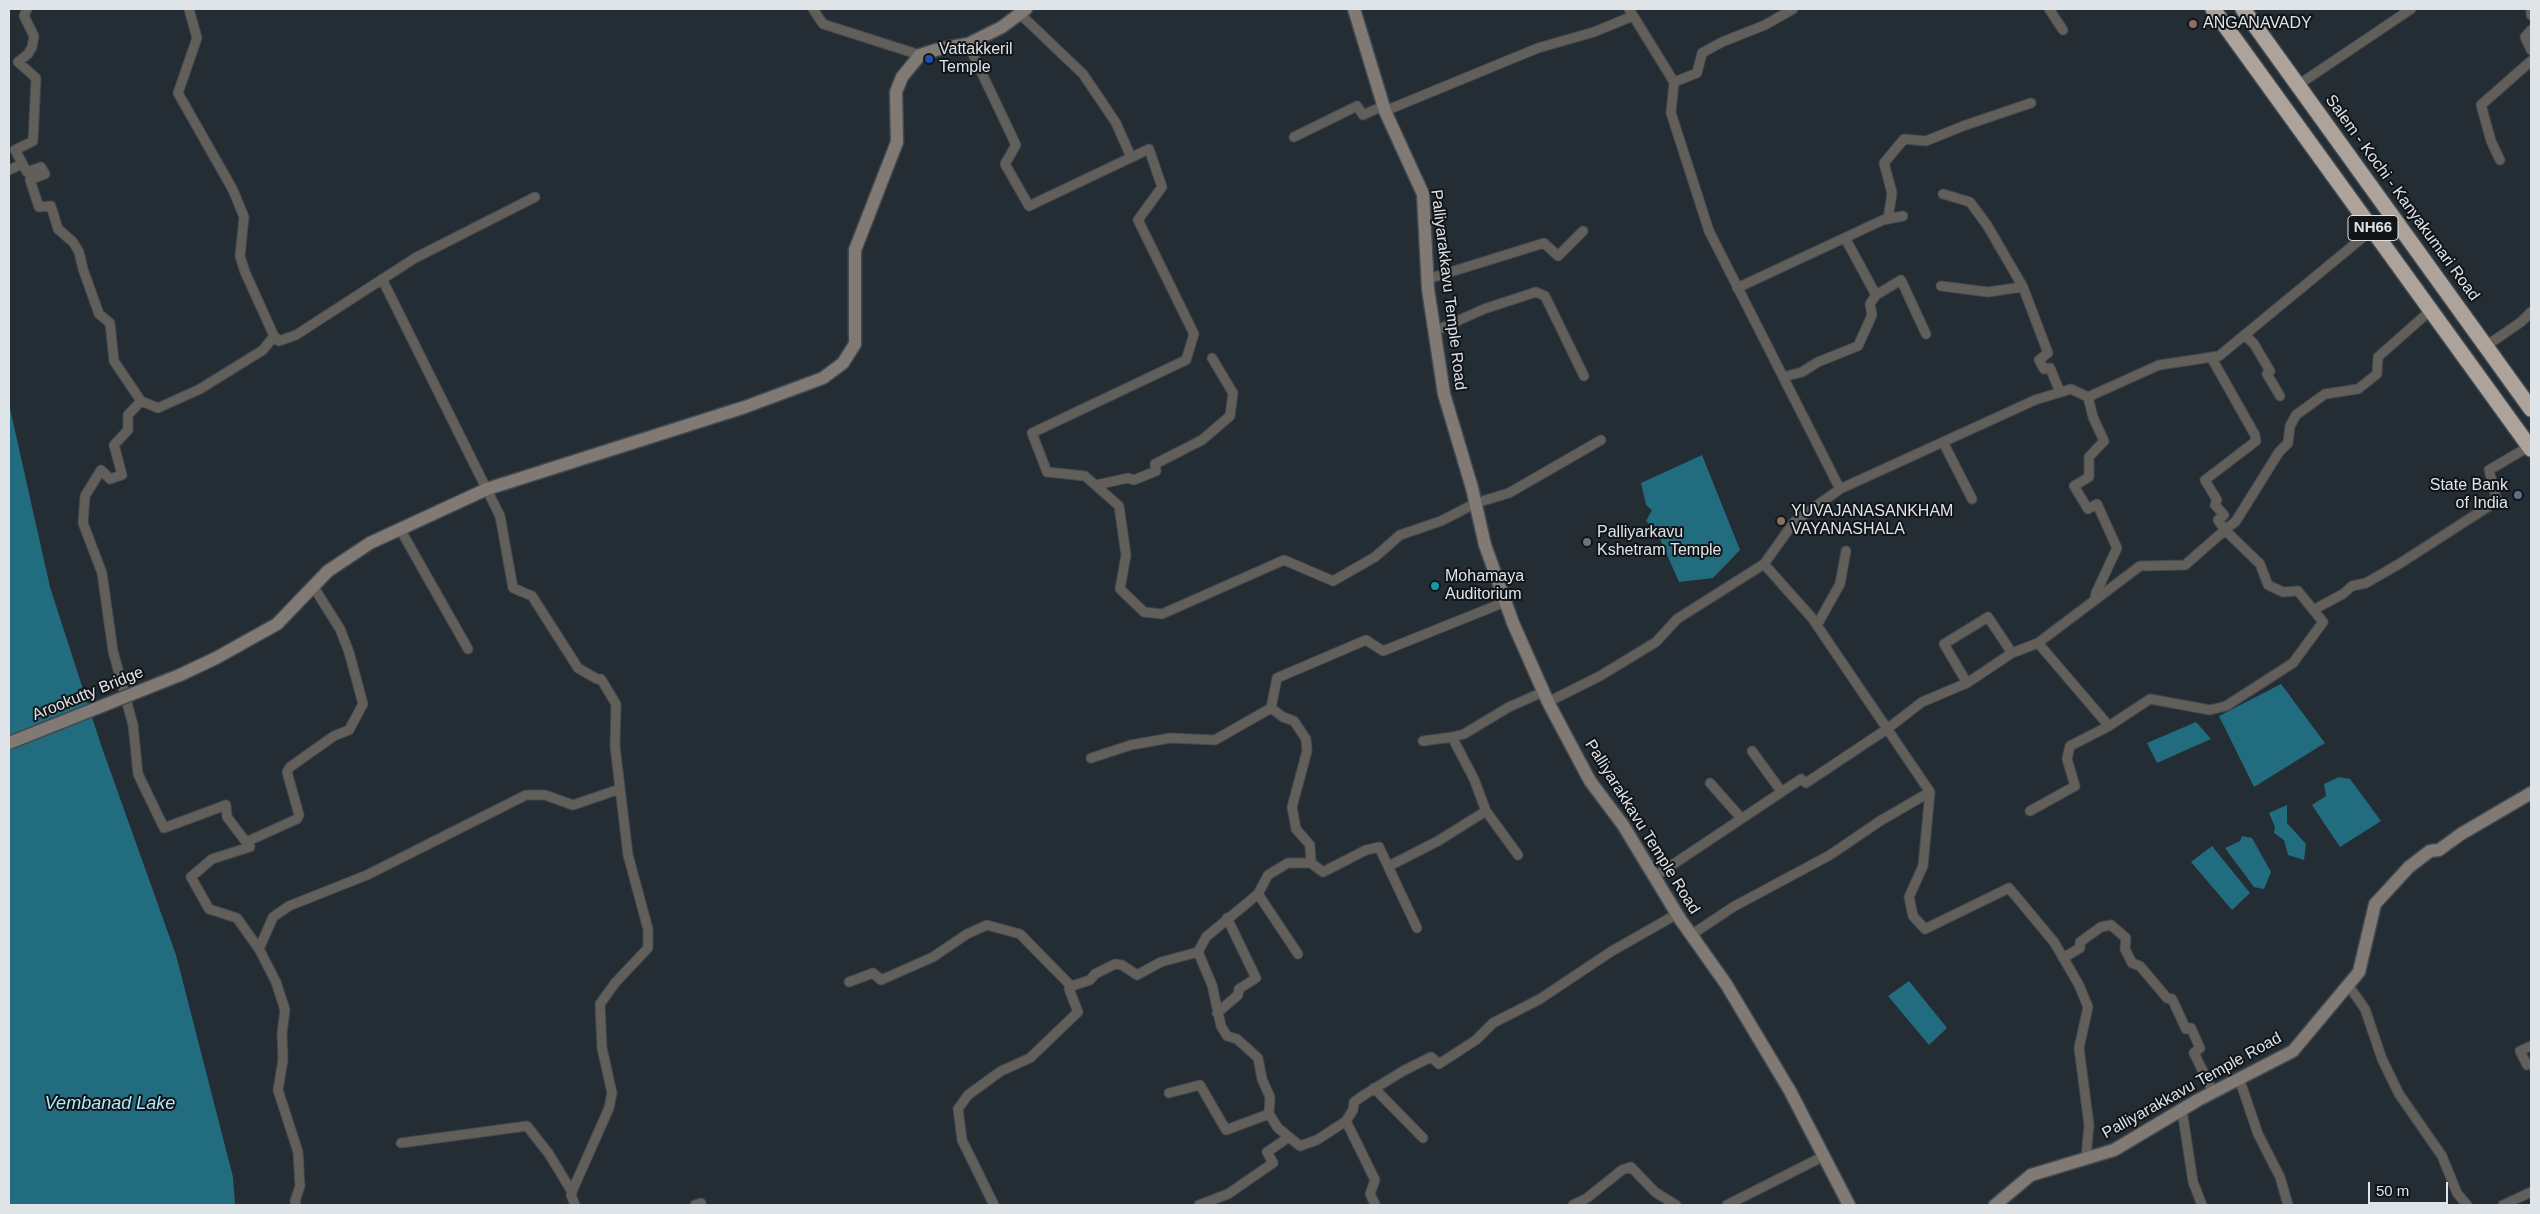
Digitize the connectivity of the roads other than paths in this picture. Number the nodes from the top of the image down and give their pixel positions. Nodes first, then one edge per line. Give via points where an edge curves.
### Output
1 (26, 9) edge
2 (189, 9) edge
3 (813, 9) edge
4 (1354, 9) edge
5 (1793, 9) edge
6 (2049, 9) edge
7 (2213, 9) edge
8 (2243, 9) edge
9 (2411, 9) edge
10 (1023, 11) edge
11 (1631, 12) edge
12 (2063, 30) dead end
13 (2531, 30) edge
14 (968, 44) junction
15 (2531, 50) edge
16 (920, 55) junction
17 (2531, 61) edge
18 (13, 63) edge
19 (1674, 82) junction
20 (2298, 85) junction
21 (2031, 103) dead end
22 (1384, 109) junction
23 (1294, 137) dead end
24 (1131, 157) junction
25 (2500, 160) dead end
26 (22, 164) junction
27 (9, 170) edge
28 (1943, 194) dead end
29 (535, 197) dead end
30 (1903, 216) dead end
31 (1888, 219) junction
32 (2373, 229) junction
33 (1583, 231) dead end
34 (1845, 238) junction
35 (382, 279) junction
36 (1428, 279) junction
37 (1941, 286) dead end
38 (2023, 287) junction
39 (1737, 288) junction
40 (1876, 295) junction
41 (2431, 310) junction
42 (2531, 312) edge
43 (1435, 331) junction
44 (1926, 334) dead end
45 (274, 336) junction
46 (2245, 336) junction
47 (2486, 346) junction
48 (1212, 358) dead end
49 (2210, 358) junction
50 (1584, 376) dead end
51 (1783, 377) junction
52 (2060, 392) junction
53 (2280, 396) dead end
54 (2088, 397) junction
55 (141, 400) junction
56 (2531, 408) edge
57 (1601, 440) dead end
58 (1943, 442) junction
59 (2530, 448) edge
60 (1096, 485) junction
61 (487, 489) junction
62 (1840, 489) junction
63 (1972, 499) dead end
64 (1476, 503) junction
65 (400, 529) junction
66 (2226, 530) junction
67 (1846, 551) dead end
68 (1764, 564) junction
69 (313, 586) junction
70 (2095, 599) junction
71 (1505, 602) junction
72 (2313, 610) junction
73 (1817, 625) junction
74 (2038, 643) junction
75 (468, 649) dead end
76 (2012, 653) junction
77 (1967, 683) junction
78 (1546, 697) junction
79 (1271, 708) junction
80 (2108, 726) junction
81 (1887, 730) junction
82 (1452, 737) junction
83 (1423, 741) dead end
84 (9, 744) edge
85 (1752, 751) dead end
86 (1091, 758) dead end
87 (1710, 783) dead end
88 (620, 789) junction
89 (1782, 792) junction
90 (1930, 792) junction
91 (2531, 793) edge
92 (1486, 811) junction
93 (2030, 811) dead end
94 (1742, 818) junction
95 (246, 842) junction
96 (1518, 855) dead end
97 (1311, 863) junction
98 (1389, 866) junction
99 (1654, 877) junction
100 (1258, 894) junction
101 (1677, 914) junction
102 (1227, 918) junction
103 (1417, 928) dead end
104 (1691, 935) junction
105 (259, 949) junction
106 (1198, 952) junction
107 (1298, 954) dead end
108 (2063, 958) junction
109 (849, 982) dead end
110 (2348, 984) junction
111 (1072, 987) junction
112 (1217, 1013) junction
113 (2531, 1046) edge
114 (2527, 1065) dead end
115 (2239, 1078) junction
116 (1374, 1088) junction
117 (2213, 1092) junction
118 (1169, 1093) dead end
119 (2182, 1110) junction
120 (1269, 1114) junction
121 (1346, 1120) junction
122 (1289, 1137) junction
123 (1423, 1138) dead end
124 (401, 1143) dead end
125 (1824, 1156) junction
126 (2086, 1157) junction
127 (572, 1192) junction
128 (2531, 1192) edge
129 (1375, 1204) dead end
130 (296, 1205) edge
131 (575, 1205) edge
132 (994, 1205) edge
133 (1199, 1205) edge
134 (1574, 1205) edge
135 (1676, 1205) edge
136 (1727, 1205) edge
137 (1849, 1205) edge
138 (1995, 1205) edge
139 (2202, 1205) edge
140 (2288, 1205) edge
141 (2467, 1205) edge
142 (2503, 1205) edge

1 - 18 street via 24,16 34,36 28,54
2 - 45 street via 197,38 178,93 233,190 244,217 240,256
3 - 16 street via 823,24
4 - 22 street, Palliyarakkavu Temple Road
5 - 19 street via 1710,48 1702,53 1698,73
6 - 12 street
7 - 32 highway, NH66
8 - 20 highway, Salem - Kochi - Kanyakumari Road / NH66
9 - 20 street
10 - 14 street via 1002,27
10 - 24 street via 1083,74 1116,123
11 - 19 street
11 - 22 street via 1594,32 1538,48
13 - 15 street via 2525,37
14 - 16 street
14 - 24 street via 1016,145 1005,164 1029,206
16 - 61 street, Arookutty Bridge via 902,77 896,92 897,142 855,250 855,344 843,363 823,378 745,407
17 - 25 street via 2481,105
18 - 26 street via 36,78 32,141 15,150
19 - 39 street via 1670,113 1709,231
20 - 47 highway, Salem - Kochi - Kanyakumari Road / NH66
21 - 31 street via 1926,141 1904,139 1884,164 1892,193
22 - 23 street via 1362,115 1357,106
22 - 36 street, Palliyarakkavu Temple Road via 1423,194
24 - 60 street via 1149,149 1162,187 1138,220 1194,334 1186,360 1032,433 1047,472 1085,476
26 - 27 street
26 - 55 street via 27,172 41,167 46,174 30,180 39,207 52,206 58,229 80,252 99,314 110,324 114,360
28 - 38 street via 1970,202
29 - 35 street via 415,258
30 - 31 street
31 - 34 street
32 - 41 highway, NH66
32 - 46 street
33 - 36 street via 1558,256 1544,243
34 - 39 street
34 - 40 street
35 - 45 street via 296,335 279,341
35 - 61 street
36 - 43 street, Palliyarakkavu Temple Road
37 - 38 street via 1988,292
38 - 52 street via 2048,353 2039,360 2044,369 2050,368
39 - 51 street
40 - 44 street via 1900,280
40 - 51 street via 1870,304 1872,315 1858,346 1802,372
41 - 59 highway, NH66
41 - 66 street via 2378,357 2377,374 2358,389 2325,394 2296,415 2290,426 2288,443 2236,521
42 - 47 street
43 - 50 street via 1484,309 1536,292 1545,296
43 - 64 street, Palliyarakkavu Temple Road via 1444,394
45 - 55 street via 263,350 200,389 158,408
46 - 49 street via 2219,356
46 - 53 street via 2258,351
47 - 56 highway, Salem - Kochi - Kanyakumari Road / NH66
48 - 60 street via 1232,393 1230,416 1202,440 1156,464 1156,471 1134,480 1128,478
49 - 54 street via 2159,365
49 - 66 street via 2256,441 2206,480 2217,500 2215,505 2224,514 2218,520
51 - 62 street
52 - 54 street via 2071,389
52 - 58 street
54 - 70 street via 2104,441 2089,457 2088,477 2074,486 2088,509 2097,504 2117,548
55 - 95 street via 128,415 128,430 114,445 122,475 110,479 100,470 85,496 83,523 102,573 113,651 133,725 138,774 164,828 226,805 227,817
57 - 64 street via 1509,493
58 - 62 street
58 - 63 street
59 - 72 street via 2489,470 2497,501 2399,564 2352,586
60 - 64 street via 1119,506 1126,555 1120,589 1144,612 1162,614 1284,560 1333,581 1375,557 1400,535 1441,521
61 - 65 street, Arookutty Bridge
61 - 88 street via 500,516 513,588 532,596 578,668 601,679 616,704 615,746
62 - 68 street via 1794,522
64 - 71 street, Palliyarakkavu Temple Road via 1485,545
65 - 69 street, Arookutty Bridge via 370,542 328,571
65 - 75 street
66 - 70 street via 2184,565 2140,566
66 - 72 street via 2260,564 2268,585 2283,592 2298,591
67 - 73 street via 1840,584
68 - 73 street
68 - 78 street via 1677,618 1656,642 1600,676
69 - 84 street, Arookutty Bridge, bridge via 277,624 216,658
69 - 95 street via 340,629 350,652 363,704 349,730 334,736 287,772 299,815 297,819
70 - 74 street
71 - 78 street, Palliyarakkavu Temple Road
71 - 79 street via 1383,651 1366,640 1277,678
72 - 80 street via 2323,622 2293,664 2226,706 2210,710 2150,699
73 - 81 street
74 - 76 street
74 - 80 street
76 - 77 street
76 - 77 street via 1988,617 1944,644
77 - 81 street via 1922,702
78 - 82 street via 1509,707 1464,734
78 - 99 street, Palliyarakkavu Temple Road via 1590,781 1623,825
79 - 86 street via 1215,740 1170,738 1131,745
79 - 97 street via 1294,720 1306,739 1308,751 1292,807 1296,829 1310,845
80 - 93 street via 2070,746 2067,759 2075,786
81 - 89 street via 1806,783 1801,779
81 - 90 street
82 - 83 street
82 - 92 street
85 - 89 street
87 - 94 street
88 - 105 street via 573,805 545,795 526,795 503,805 367,876 289,906 273,917
88 - 127 street via 628,855 648,929 648,948 600,1004 602,1048 612,1093 609,1108
89 - 94 street
90 - 104 street via 1830,855 1733,907
90 - 108 street via 1923,866 1909,897 1913,916 1926,929 2009,888 2054,942
91 - 110 street, Palliyarakkavu Temple Road via 2439,850 2430,851 2409,867 2375,904 2359,972
92 - 96 street
92 - 98 street
94 - 99 street
95 - 105 street via 250,847 212,859 191,876 209,909 237,918
97 - 98 street via 1323,872 1366,850 1379,847
97 - 100 street via 1288,863 1268,876
98 - 103 street
99 - 101 street, Palliyarakkavu Temple Road
100 - 102 street
100 - 107 street
101 - 104 street, Palliyarakkavu Temple Road
101 - 116 street via 1612,951 1540,999 1494,1023 1476,1040 1439,1064 1430,1057
102 - 106 street via 1206,937
102 - 112 street via 1256,978 1239,989 1238,995
104 - 125 street, Palliyarakkavu Temple Road via 1726,984 1790,1091
105 - 130 street via 276,982 285,1010 282,1033 284,1060 278,1090 298,1152 300,1186
106 - 111 street via 1161,962 1137,975 1116,964
106 - 112 street via 1212,985
108 - 117 street via 2080,948 2080,942 2102,927 2111,925 2126,938 2125,950 2132,963 2140,966 2167,998 2172,999 2186,1029 2192,1028 2200,1048 2194,1053
108 - 126 street via 2088,1007 2079,1048 2089,1125
109 - 111 street via 873,973 880,980 933,957 987,925 1020,934
110 - 115 street, Palliyarakkavu Temple Road via 2293,1050
110 - 141 street via 2365,1009 2382,1059 2399,1094 2442,1156 2456,1193
111 - 132 street via 1069,989 1078,1012 1030,1058 1001,1071 968,1095 958,1108 962,1140
112 - 120 street via 1227,1036 1236,1039 1258,1058 1270,1097
113 - 114 street via 2520,1052
115 - 117 street, Palliyarakkavu Temple Road
115 - 140 street via 2258,1134 2280,1177
116 - 121 street via 1354,1102
116 - 123 street
117 - 119 street, Palliyarakkavu Temple Road
118 - 120 street via 1200,1085 1226,1130
119 - 126 street, Palliyarakkavu Temple Road via 2114,1150
119 - 139 street via 2192,1182
120 - 122 street
121 - 122 street via 1317,1140 1300,1146
121 - 129 street via 1375,1180 1370,1194
122 - 133 street via 1267,1152 1273,1163 1228,1194
124 - 127 street via 527,1126 550,1154
125 - 136 street
125 - 137 street, Palliyarakkavu Temple Road
126 - 138 street, Palliyarakkavu Temple Road via 2031,1175
127 - 131 street
128 - 142 street
134 - 135 street via 1631,1167 1655,1192

